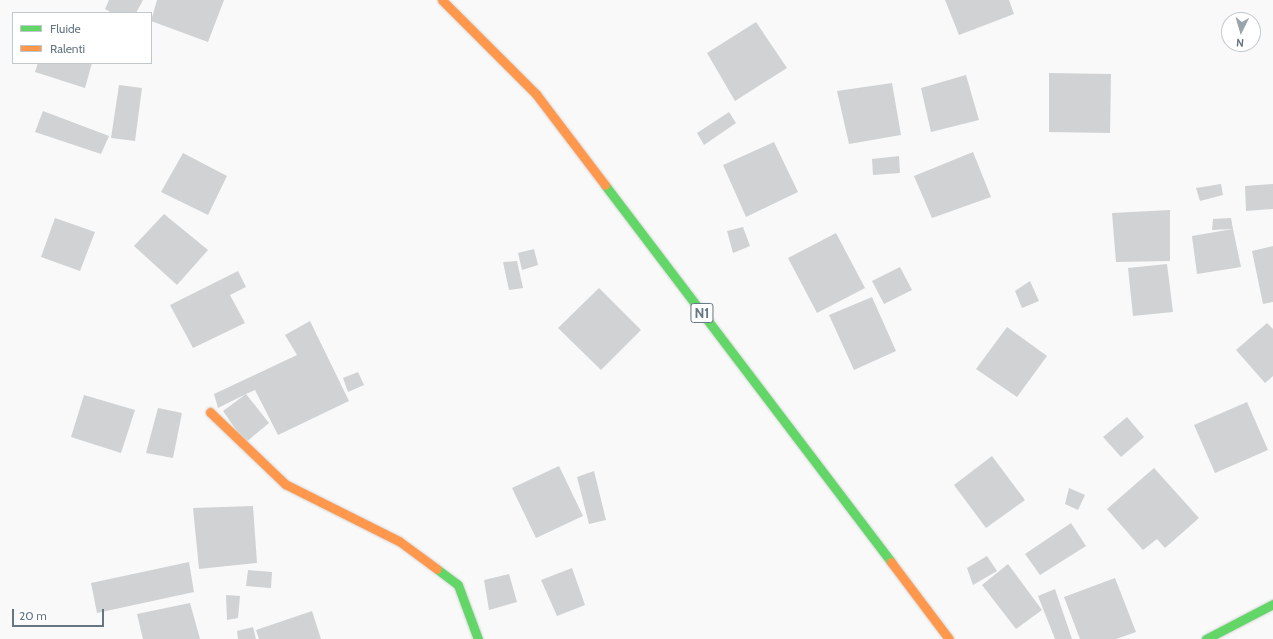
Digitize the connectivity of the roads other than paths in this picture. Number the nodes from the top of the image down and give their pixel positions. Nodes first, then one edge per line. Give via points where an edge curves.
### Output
1 (442, 0) edge
2 (210, 412) dead end
3 (1273, 604) edge
4 (478, 639) edge
5 (949, 639) edge
6 (1206, 639) edge

1 - 5 main road, N1 via 536,94
2 - 4 main road via 285,484 399,541 458,585
3 - 6 main road

